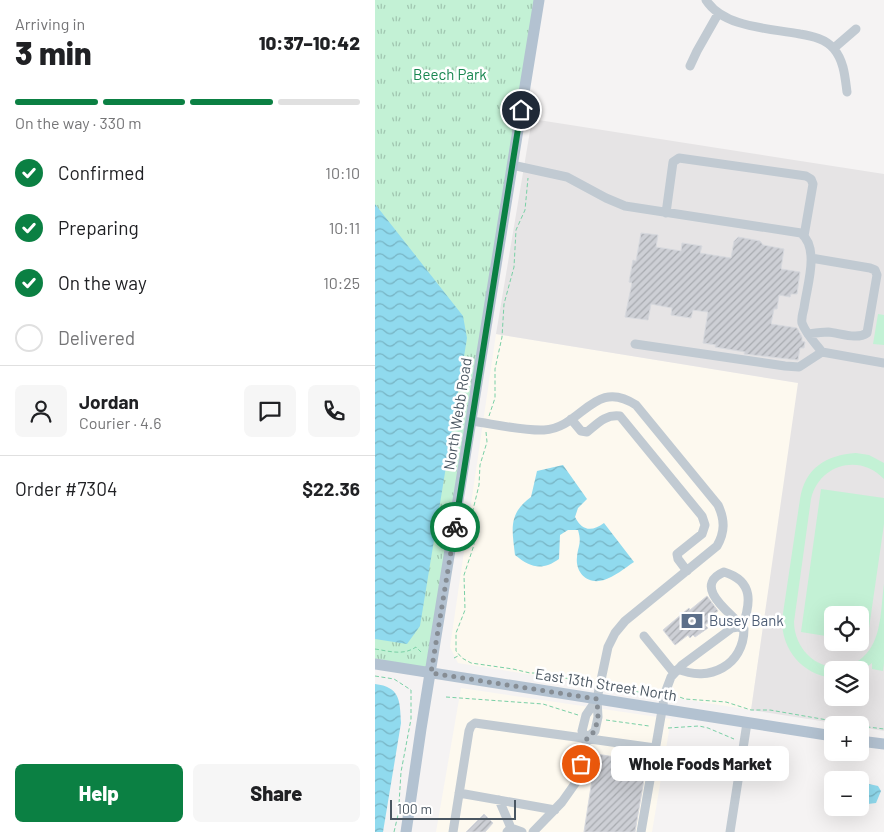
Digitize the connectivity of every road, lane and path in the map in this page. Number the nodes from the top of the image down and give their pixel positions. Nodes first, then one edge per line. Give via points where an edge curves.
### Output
1 (539, 0) edge
2 (706, 0) edge
3 (719, 14) junction
4 (856, 29) dead end
5 (834, 48) junction
6 (690, 66) dead end
7 (847, 92) dead end
8 (513, 165) junction
9 (531, 168) junction
10 (666, 213) junction
11 (804, 236) junction
12 (811, 258) junction
13 (808, 334) junction
14 (635, 344) dead end
15 (822, 352) junction
16 (884, 363) edge
17 (571, 419) junction
18 (472, 421) junction
19 (487, 423) junction
20 (678, 457) junction
21 (664, 469) junction
22 (687, 571) junction
23 (739, 627) junction
24 (644, 636) dead end
25 (375, 648) edge
26 (421, 652) dead end
27 (459, 655) junction
28 (454, 658) dead end
29 (375, 664) edge
30 (676, 671) junction
31 (431, 673) junction
32 (375, 676) edge
33 (601, 683) junction
34 (415, 687) dead end
35 (411, 690) junction
36 (665, 693) junction
37 (597, 699) junction
38 (661, 709) junction
39 (824, 720) edge
40 (747, 723) junction
41 (869, 727) edge
42 (884, 729) edge
43 (824, 735) edge
44 (587, 738) junction
45 (869, 742) edge
46 (884, 744) edge
47 (655, 748) junction
48 (459, 793) junction
49 (499, 800) junction
50 (399, 807) dead end
51 (555, 810) junction
52 (398, 815) dead end
53 (509, 830) edge
54 (395, 832) edge
55 (406, 832) edge
56 (453, 832) edge
57 (522, 832) edge
58 (533, 832) edge
59 (641, 832) edge
60 (729, 832) edge

1 - 8 main road, North Webb Road
2 - 3 street
3 - 5 street via 739,23 817,37
3 - 6 street
4 - 5 street
5 - 7 street via 844,69
8 - 9 street
8 - 18 main road, North Webb Road
9 - 10 street via 567,177 625,206
9 - 19 path via 525,210 516,230 514,267 495,369 495,398
10 - 11 street
10 - 11 street via 673,162 679,158 806,176 813,184
11 - 12 street via 811,248
12 - 13 street via 802,321
12 - 13 street via 869,268 877,275 867,333 859,336 828,332
13 - 15 street
14 - 15 street via 799,367
15 - 16 street
17 - 19 street via 558,428 544,430
17 - 20 street via 605,396 621,397 636,405
17 - 21 street via 581,431 587,432 604,418 621,416
18 - 19 street
18 - 31 main road, North Webb Road
19 - 27 path via 487,442 473,510 474,545 464,576 465,610 455,640
20 - 21 street
20 - 22 street via 717,505 724,526 717,546
21 - 22 street via 705,525 702,534 677,554
22 - 33 street via 625,621 615,633 608,647
23 - 23 street via 749,611 747,590 736,578 724,572 717,575 712,583 713,595
23 - 30 street
23 - 30 street via 745,631 741,649 724,666 698,674
24 - 30 street
25 - 26 path via 403,652 416,648
27 - 28 path
27 - 33 path via 471,663
29 - 31 main road, East 13th Street North
30 - 36 street
31 - 37 main road, East 13th Street North
31 - 55 main road, North Webb Road
32 - 35 path via 394,679
33 - 36 path via 638,692
33 - 37 street
34 - 35 path
35 - 50 path via 411,719 401,772
36 - 38 street
36 - 39 path via 685,699 726,702 751,710
37 - 38 main road, East 13th Street North
37 - 44 street via 586,715 583,731
38 - 40 main road, East 13th Street North
38 - 47 street
40 - 43 main road, East 13th Street North
40 - 60 street
41 - 42 path
44 - 47 street
44 - 48 street via 475,723 469,731
44 - 51 street via 579,778
45 - 46 main road
47 - 59 street
48 - 49 street
48 - 56 street
49 - 51 street
49 - 53 street
51 - 58 street
52 - 54 path
53 - 57 street

